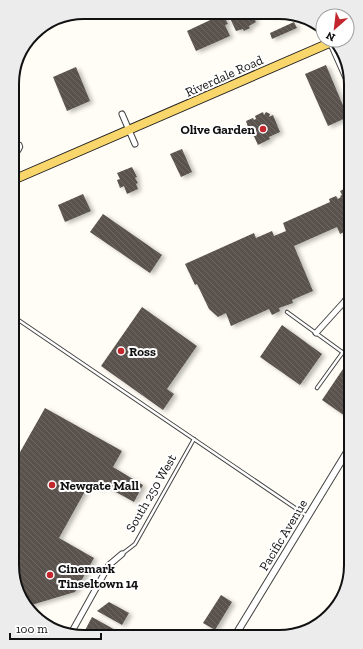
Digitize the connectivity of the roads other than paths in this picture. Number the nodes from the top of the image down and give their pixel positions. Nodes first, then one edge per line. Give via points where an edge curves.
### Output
1 (319, 48) edge
2 (122, 114) dead end
3 (129, 131) junction
4 (20, 144) dead end
5 (135, 144) dead end
6 (19, 151) edge
7 (19, 177) edge
8 (344, 306) edge
9 (287, 312) dead end
10 (19, 320) edge
11 (316, 333) junction
12 (343, 352) joint
13 (317, 388) dead end
14 (194, 439) junction
15 (344, 457) edge
16 (308, 516) junction
17 (122, 554) joint
18 (73, 629) edge
19 (238, 630) edge

1 - 3 main road, Riverdale Road
2 - 3 street
3 - 5 street
3 - 7 main road, Riverdale Road
4 - 6 lane
8 - 11 street
9 - 11 lane
10 - 14 lane
11 - 12 lane
12 - 13 lane
14 - 16 lane
14 - 17 lane, South 250 West via 135,544
15 - 16 street, Pacific Avenue
16 - 19 street, Pacific Avenue
17 - 18 street, South 250 West via 109,565

